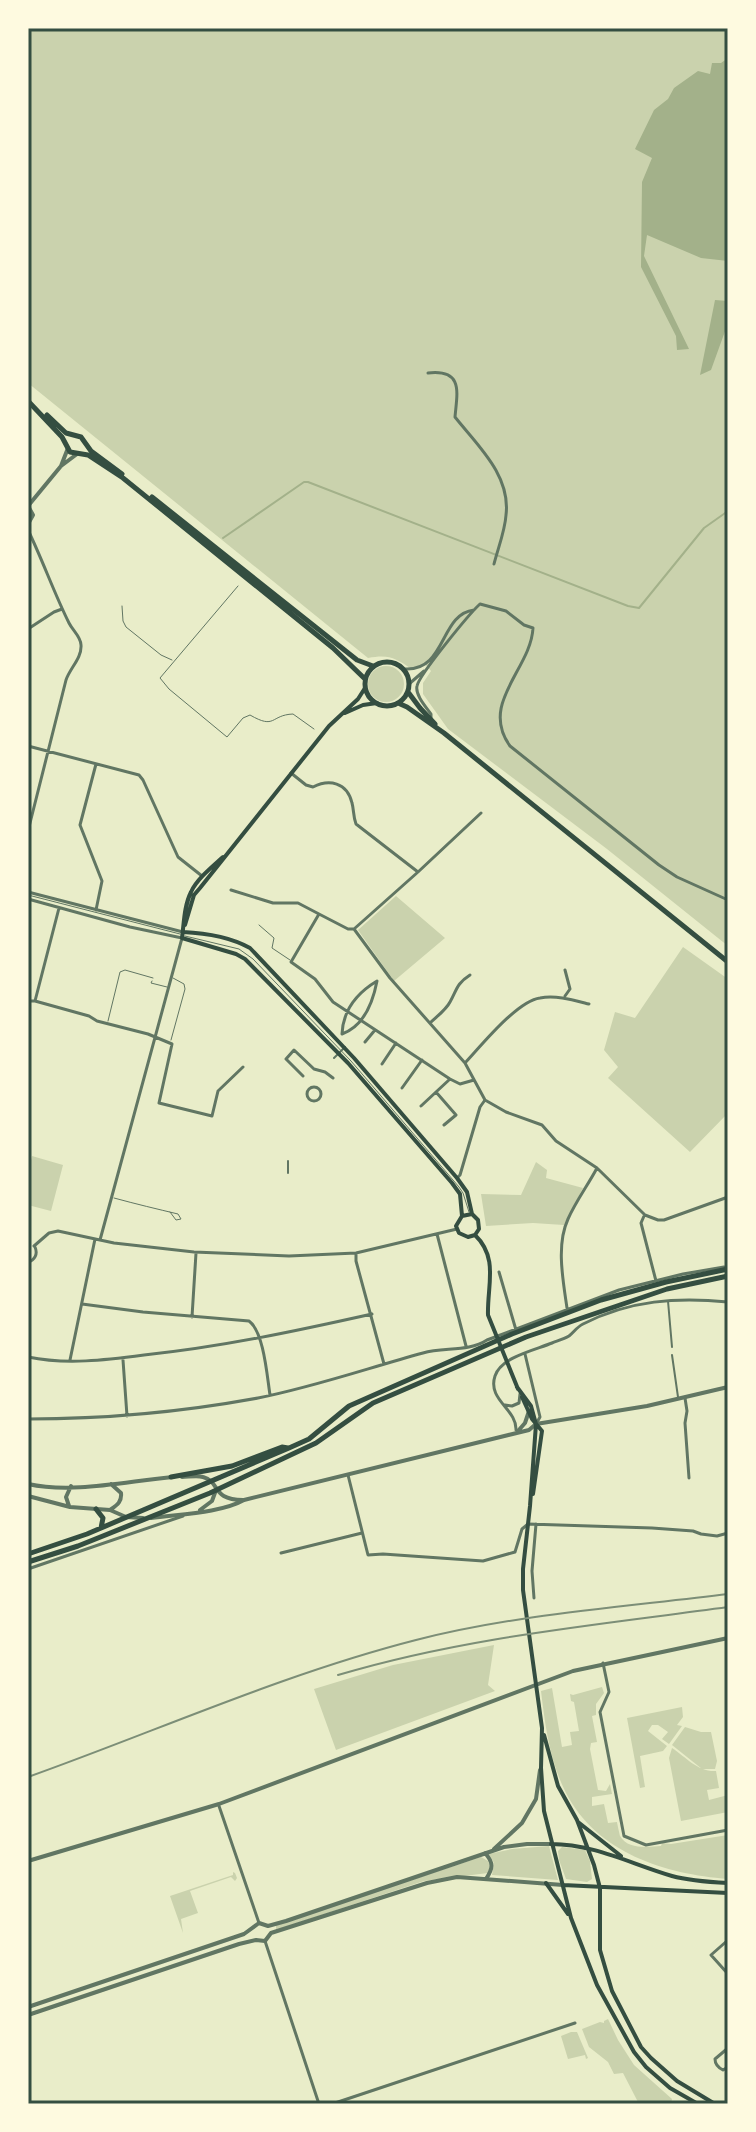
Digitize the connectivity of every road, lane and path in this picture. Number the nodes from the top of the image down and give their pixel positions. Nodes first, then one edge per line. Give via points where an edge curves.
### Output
1 (428, 373) dead end
2 (28, 400) edge
3 (74, 436) junction
4 (86, 443) junction
5 (67, 446) junction
6 (78, 454) junction
7 (61, 466) junction
8 (28, 506) edge
9 (28, 527) edge
10 (494, 564) dead end
11 (238, 586) dead end
12 (122, 606) dead end
13 (62, 609) junction
14 (474, 610) junction
15 (28, 629) edge
16 (174, 662) junction
17 (373, 666) junction
18 (404, 669) junction
19 (425, 671) junction
20 (365, 679) junction
21 (365, 688) junction
22 (408, 688) junction
23 (377, 703) junction
24 (398, 703) junction
25 (339, 716) junction
26 (431, 720) junction
27 (314, 729) dead end
28 (444, 733) junction
29 (28, 746) edge
30 (48, 752) junction
31 (96, 764) junction
32 (291, 773) junction
33 (481, 813) dead end
34 (28, 831) edge
35 (418, 872) junction
36 (204, 878) junction
37 (231, 890) dead end
38 (28, 895) edge
39 (728, 900) edge
40 (59, 907) junction
41 (96, 910) junction
42 (319, 914) junction
43 (259, 925) dead end
44 (354, 929) junction
45 (183, 933) junction
46 (292, 961) junction
47 (728, 962) edge
48 (565, 970) dead end
49 (154, 974) dead end
50 (470, 975) dead end
51 (171, 977) junction
52 (153, 978) junction
53 (168, 988) junction
54 (563, 998) junction
55 (28, 1001) edge
56 (35, 1001) junction
57 (589, 1004) dead end
58 (347, 1011) junction
59 (362, 1019) junction
60 (107, 1023) junction
61 (430, 1023) junction
62 (375, 1029) junction
63 (342, 1034) junction
64 (154, 1036) junction
65 (337, 1039) junction
66 (170, 1042) junction
67 (365, 1042) dead end
68 (396, 1043) junction
69 (340, 1052) junction
70 (422, 1060) junction
71 (465, 1063) junction
72 (382, 1064) dead end
73 (243, 1067) dead end
74 (303, 1076) dead end
75 (333, 1078) dead end
76 (450, 1079) junction
77 (474, 1080) junction
78 (402, 1088) dead end
79 (436, 1092) junction
80 (485, 1100) junction
81 (421, 1106) dead end
82 (444, 1125) dead end
83 (288, 1161) dead end
84 (597, 1168) junction
85 (288, 1173) dead end
86 (457, 1178) junction
87 (459, 1187) junction
88 (460, 1194) junction
89 (112, 1197) junction
90 (728, 1197) edge
91 (170, 1212) dead end
92 (471, 1214) junction
93 (645, 1215) junction
94 (462, 1216) junction
95 (457, 1229) junction
96 (437, 1234) junction
97 (475, 1235) junction
98 (98, 1239) junction
99 (28, 1242) edge
100 (34, 1246) junction
101 (196, 1253) junction
102 (356, 1253) junction
103 (28, 1262) edge
104 (728, 1268) edge
105 (499, 1272) dead end
106 (728, 1276) edge
107 (656, 1281) junction
108 (667, 1300) junction
109 (728, 1302) edge
110 (82, 1304) junction
111 (567, 1308) junction
112 (372, 1314) junction
113 (192, 1317) junction
114 (516, 1330) junction
115 (259, 1339) junction
116 (466, 1347) junction
117 (672, 1347) dead end
118 (525, 1354) junction
119 (672, 1355) dead end
120 (28, 1357) edge
121 (123, 1358) junction
122 (70, 1361) junction
123 (384, 1364) junction
124 (517, 1387) junction
125 (728, 1387) edge
126 (520, 1394) junction
127 (270, 1395) junction
128 (685, 1398) junction
129 (678, 1399) junction
130 (503, 1405) junction
131 (529, 1410) junction
132 (127, 1416) junction
133 (28, 1419) edge
134 (536, 1424) junction
135 (516, 1432) junction
136 (289, 1448) junction
137 (348, 1475) junction
138 (171, 1477) junction
139 (689, 1478) dead end
140 (211, 1481) junction
141 (28, 1484) edge
142 (111, 1484) junction
143 (71, 1486) junction
144 (216, 1490) junction
145 (28, 1496) edge
146 (244, 1500) junction
147 (70, 1507) junction
148 (96, 1509) junction
149 (110, 1510) junction
150 (198, 1511) junction
151 (185, 1513) junction
152 (126, 1517) junction
153 (148, 1519) junction
154 (536, 1524) junction
155 (528, 1526) junction
156 (101, 1528) junction
157 (362, 1533) junction
158 (728, 1533) edge
159 (281, 1553) dead end
160 (28, 1554) edge
161 (28, 1562) edge
162 (28, 1569) edge
163 (534, 1598) dead end
164 (728, 1638) edge
165 (603, 1663) junction
166 (542, 1728) junction
167 (541, 1768) junction
168 (219, 1804) junction
169 (577, 1820) junction
170 (728, 1830) edge
171 (551, 1844) junction
172 (587, 1847) junction
173 (492, 1851) junction
174 (485, 1853) junction
175 (625, 1859) junction
176 (28, 1861) edge
177 (486, 1879) junction
178 (546, 1883) junction
179 (728, 1883) edge
180 (563, 1885) junction
181 (600, 1888) junction
182 (728, 1893) edge
183 (571, 1918) junction
184 (256, 1925) junction
185 (268, 1926) junction
186 (271, 1933) junction
187 (256, 1940) junction
188 (728, 1940) edge
189 (265, 1941) junction
190 (728, 1974) edge
191 (28, 2007) edge
192 (28, 2015) edge
193 (575, 2023) dead end
194 (728, 2048) edge
195 (728, 2067) edge
196 (319, 2104) edge
197 (332, 2104) edge
198 (698, 2104) edge
199 (715, 2104) edge

1 - 10 street via 454,380 455,417 505,489 506,518
2 - 3 main road
2 - 5 main road
3 - 4 main road
3 - 5 main road
4 - 6 main road
4 - 17 main road via 357,660
5 - 6 main road
5 - 7 street
6 - 7 street
6 - 20 main road via 88,455 158,506
7 - 8 street
8 - 9 street via 33,515
9 - 13 street
11 - 16 lane
12 - 16 lane via 126,627
13 - 15 street
13 - 30 street via 80,641
14 - 18 street via 464,611 424,666
14 - 19 street
14 - 39 street via 480,604 506,611 533,628 532,642 506,689 500,720 510,746 659,865
16 - 27 lane via 160,678 227,737 250,715 267,723 293,714
17 - 18 main road via 391,662
17 - 20 main road
18 - 22 main road
19 - 22 street
19 - 26 street via 417,690
20 - 21 main road
21 - 23 main road
21 - 25 main road
22 - 24 main road
22 - 26 main road
23 - 24 main road
23 - 25 main road
24 - 28 main road
25 - 32 main road
26 - 28 main road
28 - 47 main road
29 - 30 street
30 - 31 street
30 - 34 street
31 - 36 street via 139,775 178,857
31 - 41 street via 80,825 102,881
32 - 35 street via 313,787 335,783 349,795 356,824
32 - 36 main road
33 - 35 street
35 - 44 street
36 - 45 main road via 190,893
37 - 42 street via 273,903 298,903
38 - 40 street
38 - 41 street
38 - 45 lane
40 - 45 street
40 - 56 street
41 - 45 street
42 - 44 street
42 - 46 street
43 - 46 lane via 274,938 274,951
44 - 61 street
45 - 51 street
45 - 65 main road via 203,933 250,948
45 - 69 main road via 245,959
46 - 58 street
48 - 54 street via 570,989
49 - 52 lane
50 - 61 street
51 - 53 street
51 - 66 lane via 185,989
52 - 53 lane via 151,983
52 - 60 lane via 120,972
53 - 64 street
54 - 57 street
54 - 71 street via 532,1000
55 - 56 street
56 - 60 street
58 - 59 street
58 - 59 street via 377,981
58 - 63 street
59 - 62 street
59 - 63 street
60 - 64 street
61 - 71 street
62 - 67 street
62 - 68 street
63 - 65 street
64 - 66 street
64 - 89 street
65 - 69 main road
66 - 73 street via 173,1048 159,1103 212,1116 218,1091
68 - 70 street
68 - 72 street
69 - 86 main road
69 - 87 lane
69 - 88 main road
70 - 76 street
70 - 78 street
71 - 77 street
74 - 75 street via 286,1059 294,1050
76 - 77 street via 460,1084
76 - 79 street
77 - 80 street
79 - 81 street
79 - 82 street via 456,1115
80 - 84 street via 542,1125
80 - 86 street
83 - 85 street
84 - 93 street
84 - 111 street via 567,1221
86 - 92 main road via 467,1192
87 - 88 lane
87 - 92 lane
88 - 94 main road
89 - 91 lane
89 - 98 street
90 - 93 street via 664,1220
92 - 94 main road
92 - 97 main road via 479,1224
93 - 107 street via 641,1223
94 - 95 main road
95 - 96 street
95 - 97 main road via 464,1237
96 - 102 street
96 - 116 street
97 - 124 main road via 488,1253 492,1330
98 - 100 street via 53,1231
98 - 101 street
98 - 110 street
99 - 100 street
100 - 103 street via 36,1254
101 - 102 street
101 - 113 street
102 - 112 street
104 - 107 street
104 - 136 main road via 601,1300 512,1334 349,1406 309,1439
105 - 114 street
106 - 144 main road via 667,1289 526,1337 373,1403 316,1443
107 - 111 street
108 - 109 street
108 - 117 street
108 - 118 street via 615,1311
110 - 113 street
110 - 122 street
111 - 114 street
112 - 115 street
112 - 123 street
113 - 115 street via 249,1321
114 - 116 street
115 - 121 street
115 - 127 street
116 - 123 street via 427,1351
118 - 130 street via 505,1362 495,1376 496,1396
118 - 134 street via 540,1417
119 - 129 street
120 - 122 street
121 - 122 street
121 - 132 street
123 - 127 street
124 - 126 main road
124 - 134 main road
125 - 128 street
126 - 130 street via 519,1403
126 - 131 main road
127 - 132 street
128 - 129 street
128 - 139 street
129 - 134 street
130 - 135 street via 516,1421
131 - 134 main road
131 - 135 street
132 - 133 street
134 - 135 street
134 - 155 main road via 542,1431
135 - 137 street
136 - 138 main road
136 - 140 main road
137 - 146 street
137 - 157 street
138 - 140 street
138 - 142 street
140 - 144 street
140 - 152 main road
141 - 143 street
142 - 143 street
142 - 149 street via 122,1498
143 - 147 street via 66,1497
144 - 146 street via 227,1499
144 - 150 street via 212,1501
144 - 153 main road
145 - 147 street
146 - 150 street
147 - 148 street
148 - 149 street
148 - 156 main road via 103,1518
149 - 152 street
150 - 151 street
151 - 153 street
151 - 162 street
152 - 153 street
152 - 156 main road
153 - 161 main road
154 - 155 street
154 - 158 street
154 - 163 street
155 - 157 street via 522,1529 515,1552 483,1561 368,1555
155 - 166 main road via 523,1590
156 - 160 main road
157 - 159 street
164 - 165 street
165 - 168 street
165 - 170 street via 609,1692 600,1712 624,1836 646,1845
166 - 167 main road
166 - 169 main road via 558,1786
167 - 171 main road
167 - 173 street via 536,1799 522,1823
168 - 176 street
168 - 184 street
169 - 172 main road
169 - 175 main road
171 - 172 main road
171 - 173 street
171 - 180 main road
172 - 175 main road
172 - 181 main road
173 - 174 street
174 - 177 street via 492,1864
174 - 185 street
175 - 179 main road via 673,1876
177 - 178 street
177 - 186 street via 427,1883
178 - 180 street
178 - 183 main road
180 - 181 main road
180 - 183 main road
181 - 182 main road
181 - 199 main road via 605,1971 641,2047 677,2081
183 - 198 main road via 597,1985 634,2052 670,2088
184 - 185 street
184 - 187 street
184 - 191 street via 244,1934
185 - 186 street
186 - 189 street
187 - 189 street
187 - 192 street
188 - 190 street via 711,1955
189 - 196 street
193 - 197 street
194 - 195 street via 715,2059 719,2068

